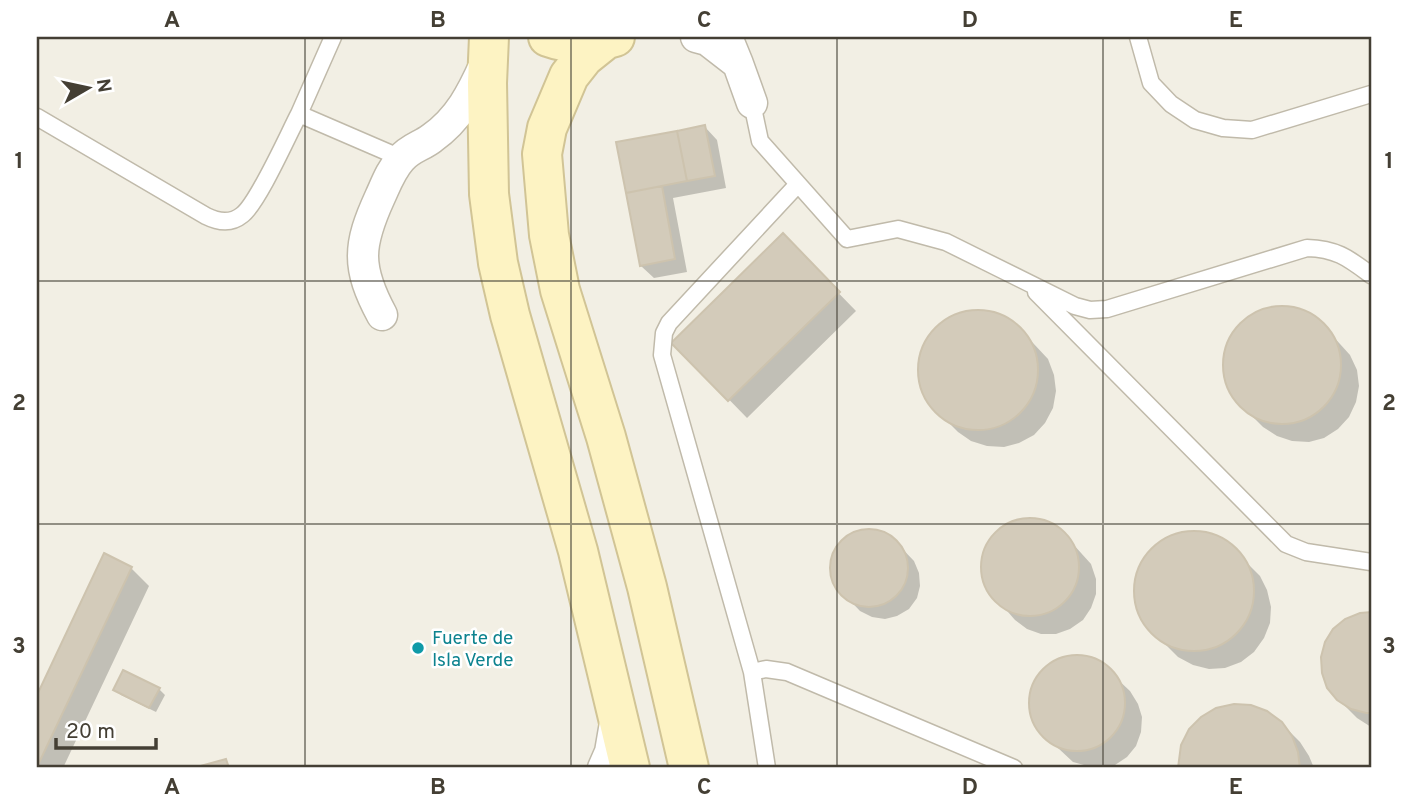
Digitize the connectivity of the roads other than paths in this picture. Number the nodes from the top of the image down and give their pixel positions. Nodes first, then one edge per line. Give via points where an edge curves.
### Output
1 (333, 37) edge
2 (548, 37) edge
3 (696, 37) edge
4 (1138, 37) edge
5 (611, 39) edge
6 (488, 47) edge
7 (733, 50) edge
8 (1371, 94) edge
9 (752, 103) joint
10 (299, 114) junction
11 (37, 117) edge
12 (401, 158) junction
13 (798, 184) junction
14 (1371, 275) edge
15 (1027, 283) junction
16 (382, 315) dead end
17 (1371, 562) edge
18 (752, 672) junction
19 (617, 713) junction
20 (603, 768) edge
21 (631, 768) edge
22 (689, 768) edge
23 (767, 768) edge
24 (1014, 768) edge

1 - 10 lane
2 - 5 main road via 582,43
3 - 7 street
4 - 8 lane via 1151,83 1195,120 1223,128 1252,130
5 - 22 main road via 584,57 569,76 547,128 542,154 549,235 647,587
6 - 12 street via 468,102 431,140
6 - 19 main road via 489,194 498,263 578,551
7 - 9 street
9 - 13 lane via 760,141
10 - 11 lane via 250,206 235,220 225,222 206,216
10 - 12 lane
12 - 16 street via 366,229 363,259 368,289
13 - 15 lane via 847,239 898,229 946,242
13 - 18 lane via 669,323 662,343
14 - 15 lane via 1343,254 1307,248 1107,309 1075,306
15 - 17 lane via 1286,544 1306,552
18 - 23 lane
18 - 24 lane via 787,672
19 - 20 street
19 - 21 main road

